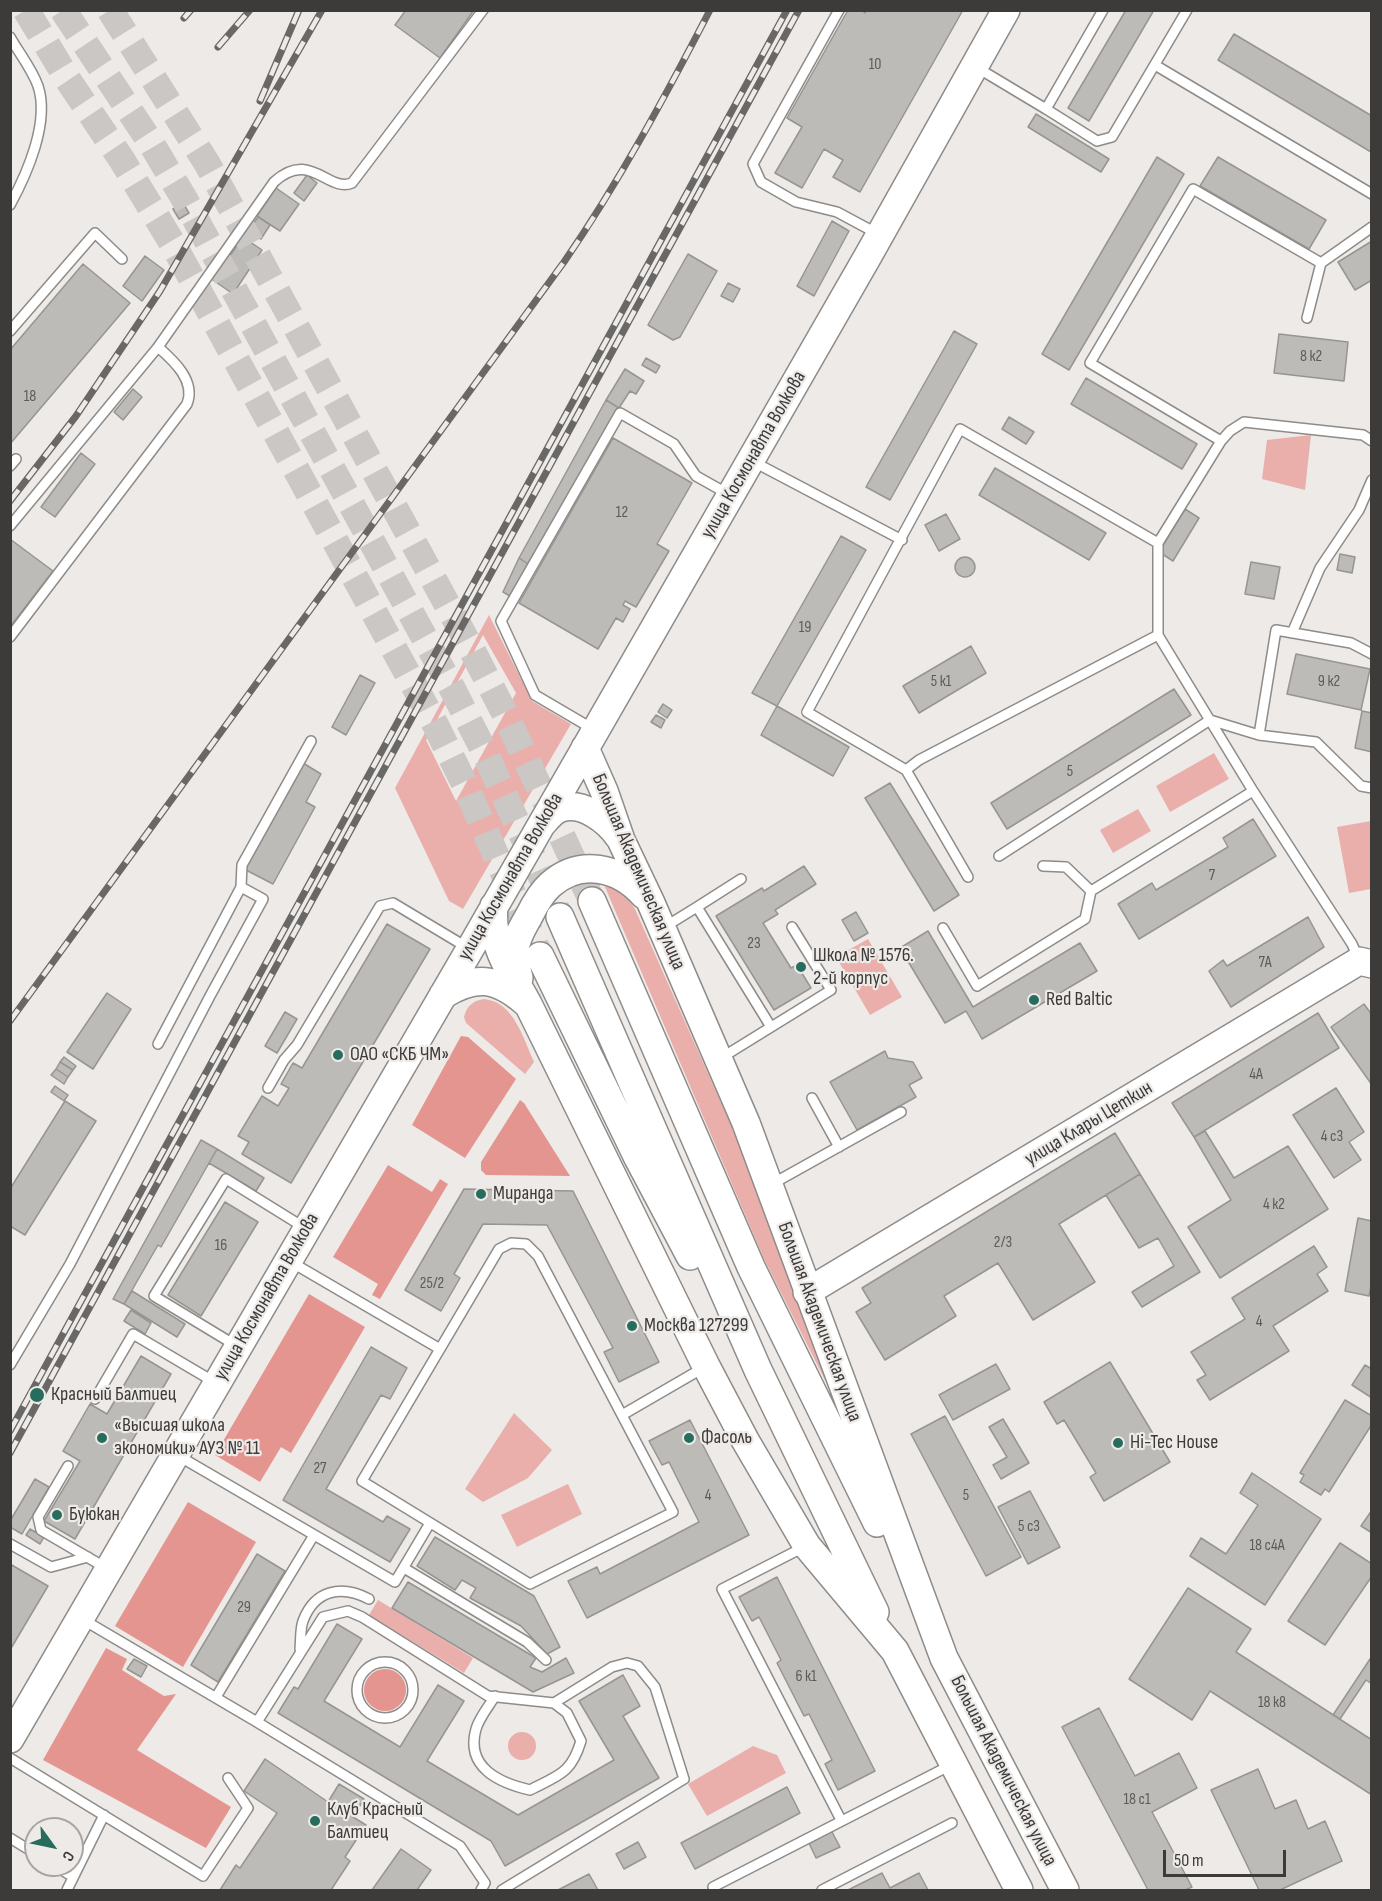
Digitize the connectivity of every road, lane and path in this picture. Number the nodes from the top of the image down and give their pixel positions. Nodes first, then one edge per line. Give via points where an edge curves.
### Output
1 (483, 10) edge
2 (839, 10) edge
3 (1006, 10) edge
4 (1103, 10) edge
5 (1187, 10) edge
6 (10, 37) edge
7 (1155, 65) junction
8 (975, 66) junction
9 (1046, 109) junction
10 (1371, 194) edge
11 (10, 205) edge
12 (1371, 227) edge
13 (880, 236) junction
14 (122, 259) dead end
15 (1321, 263) junction
16 (1307, 318) dead end
17 (10, 331) edge
18 (158, 347) junction
19 (1221, 441) junction
20 (1371, 441) edge
21 (751, 460) junction
22 (1371, 480) edge
23 (730, 496) junction
24 (1366, 505) edge
25 (10, 526) edge
26 (902, 540) junction
27 (1158, 543) junction
28 (1292, 633) junction
29 (1158, 635) junction
30 (10, 637) edge
31 (1371, 654) edge
32 (1210, 720) junction
33 (1259, 735) junction
34 (590, 739) junction
35 (311, 741) dead end
36 (906, 770) junction
37 (1371, 788) edge
38 (1253, 791) junction
39 (540, 826) junction
40 (621, 840) junction
41 (999, 856) dead end
42 (1043, 867) dead end
43 (968, 876) dead end
44 (741, 879) dead end
45 (241, 887) junction
46 (1091, 891) junction
47 (592, 901) tunnel mouth
48 (651, 903) junction
49 (494, 906) junction
50 (697, 907) junction
51 (560, 917) tunnel mouth
52 (792, 927) dead end
53 (943, 928) dead end
54 (662, 929) junction
55 (470, 949) junction
56 (540, 957) tunnel mouth
57 (1365, 963) edge
58 (443, 995) junction
59 (528, 1004) junction
60 (771, 1027) junction
61 (158, 1044) dead end
62 (719, 1059) junction
63 (268, 1088) dead end
64 (812, 1098) dead end
65 (901, 1112) dead end
66 (839, 1147) junction
67 (769, 1186) junction
68 (307, 1229) junction
69 (289, 1261) junction
70 (807, 1292) junction
71 (238, 1347) junction
72 (440, 1349) junction
73 (10, 1365) edge
74 (706, 1366) junction
75 (758, 1370) junction
76 (217, 1383) junction
77 (95, 1399) dead end
78 (775, 1405) junction
79 (622, 1415) junction
80 (737, 1424) junction
81 (175, 1454) junction
82 (68, 1466) dead end
83 (430, 1523) junction
84 (314, 1535) junction
85 (10, 1544) edge
86 (807, 1546) junction
87 (98, 1563) junction
88 (404, 1568) junction
89 (369, 1599) dead end
90 (80, 1618) junction
91 (411, 1647) junction
92 (895, 1651) junction
93 (300, 1652) junction
94 (944, 1658) junction
95 (546, 1660) dead end
96 (400, 1665) junction
97 (495, 1696) junction
98 (216, 1697) junction
99 (554, 1703) junction
100 (257, 1722) junction
101 (10, 1739) edge
102 (10, 1758) edge
103 (953, 1764) junction
104 (228, 1778) dead end
105 (104, 1815) junction
106 (841, 1820) junction
107 (952, 1823) dead end
108 (10, 1838) edge
109 (24, 1847) edge
110 (84, 1855) edge
111 (73, 1877) edge
112 (713, 1887) dead end
113 (67, 1890) edge
114 (481, 1890) edge
115 (502, 1890) edge
116 (822, 1890) edge
117 (1019, 1890) edge
118 (1065, 1890) edge

1 - 18 lane via 352,183 343,185 308,170 282,174 274,182
2 - 13 lane via 753,164 761,182 778,192 796,202 837,212
3 - 8 main road, улица Космонавта Волкова
4 - 9 lane
5 - 7 lane
6 - 11 lane via 38,86 43,116 25,178
7 - 9 lane via 1112,137 1097,141
7 - 10 lane
8 - 9 lane
8 - 13 main road, улица Космонавта Волкова
12 - 15 lane
13 - 21 main road, улица Космонавта Волкова
14 - 17 lane via 95,233
15 - 16 lane
15 - 19 lane via 1194,189 1090,363
18 - 25 lane
18 - 30 lane via 172,359 187,382 187,404
19 - 20 lane via 1244,422 1363,435
19 - 27 lane
21 - 23 main road, улица Космонавта Волкова
21 - 26 lane
22 - 24 lane
23 - 34 main road, улица Космонавта Волкова
23 - 34 lane via 696,476 674,444 620,413 501,621 535,695
24 - 28 lane via 1320,568
26 - 27 lane via 960,429
26 - 36 lane via 807,712
27 - 29 lane
28 - 31 lane via 1351,643
28 - 33 lane via 1276,630
29 - 32 lane
29 - 36 lane
32 - 33 lane
32 - 38 lane
32 - 41 lane
33 - 37 lane via 1316,742 1361,786
34 - 39 main road, улица Космонавта Волкова
34 - 40 main road, Большая Академическая улица
35 - 45 lane via 242,865
36 - 43 lane
38 - 46 lane
38 - 57 lane
39 - 40 main road via 560,808 571,806 610,824
39 - 49 main road, улица Космонавта Волкова
40 - 48 main road, Большая Академическая улица
42 - 46 lane via 1066,867
44 - 50 lane
45 - 61 lane
45 - 73 lane via 263,899 70,1264
46 - 53 lane via 1086,919 977,986
47 - 94 main road via 751,1267
48 - 54 main road, Большая Академическая улица
48 - 59 main road via 623,876 594,868 580,868 548,886 520,931 514,952
49 - 55 main road, улица Космонавта Волкова
49 - 59 main road, Большая Академическая улица via 497,947
50 - 54 lane
50 - 60 lane
51 - 75 main road
52 - 60 lane via 831,990
54 - 62 main road, Большая Академическая улица
55 - 58 main road, улица Космонавта Волкова
55 - 63 lane via 393,903 380,906
56 - 75 main road via 638,1158
57 - 70 main road, улица Клары Цеткин
58 - 59 main road via 466,983 488,981 513,991
58 - 68 main road, улица Космонавта Волкова
59 - 74 main road, Большая Академическая улица
60 - 62 lane
62 - 67 main road, Большая Академическая улица
64 - 66 lane
65 - 66 lane
66 - 67 lane
67 - 70 main road, Большая Академическая улица
68 - 69 main road, улица Космонавта Волкова
68 - 71 lane via 226,1179 154,1296
69 - 71 main road, улица Космонавта Волкова
69 - 72 lane
70 - 94 main road, Большая Академическая улица
71 - 76 main road, улица Космонавта Волкова
72 - 79 lane via 499,1249 511,1243 526,1244 538,1256
72 - 83 lane via 362,1481
74 - 79 lane
74 - 80 main road, Большая Академическая улица
75 - 78 main road
76 - 77 lane via 133,1334
76 - 81 main road, улица Космонавта Волкова
78 - 80 main road via 776,1419 768,1432 754,1436
78 - 92 main road
79 - 83 lane via 673,1512 530,1584
80 - 86 main road, Большая Академическая улица
81 - 84 lane
81 - 87 main road, улица Космонавта Волкова
82 - 87 lane via 38,1517 41,1530
83 - 88 lane
84 - 88 lane via 395,1582
84 - 98 lane
85 - 87 lane via 51,1567
86 - 92 main road, Большая Академическая улица
86 - 106 lane via 722,1589
87 - 90 main road, улица Космонавта Волкова
88 - 95 lane via 527,1642
89 - 93 lane via 337,1590 320,1597 303,1623
90 - 98 lane
90 - 101 main road, улица Космонавта Волкова
91 - 93 lane via 348,1611 323,1617
91 - 96 lane
91 - 97 lane via 488,1696
92 - 103 main road, Большая Академическая улица
93 - 100 lane
94 - 118 main road, Большая Академическая улица
96 - 96 lane via 412,1680 408,1706 402,1713 385,1718 368,1712 357,1697 364,1670 381,1662
97 - 99 lane
97 - 99 lane via 476,1726 476,1756 486,1772 508,1785 531,1790 565,1772 576,1758 581,1741 567,1713
98 - 100 lane
99 - 115 lane via 612,1667 627,1663 638,1666 655,1687 684,1779
100 - 114 lane via 460,1846 485,1883
102 - 105 lane
103 - 106 lane
103 - 117 main road, Большая Академическая улица
104 - 105 lane via 248,1808 202,1876
105 - 110 lane
106 - 112 lane
107 - 116 lane
108 - 109 lane
111 - 113 lane

